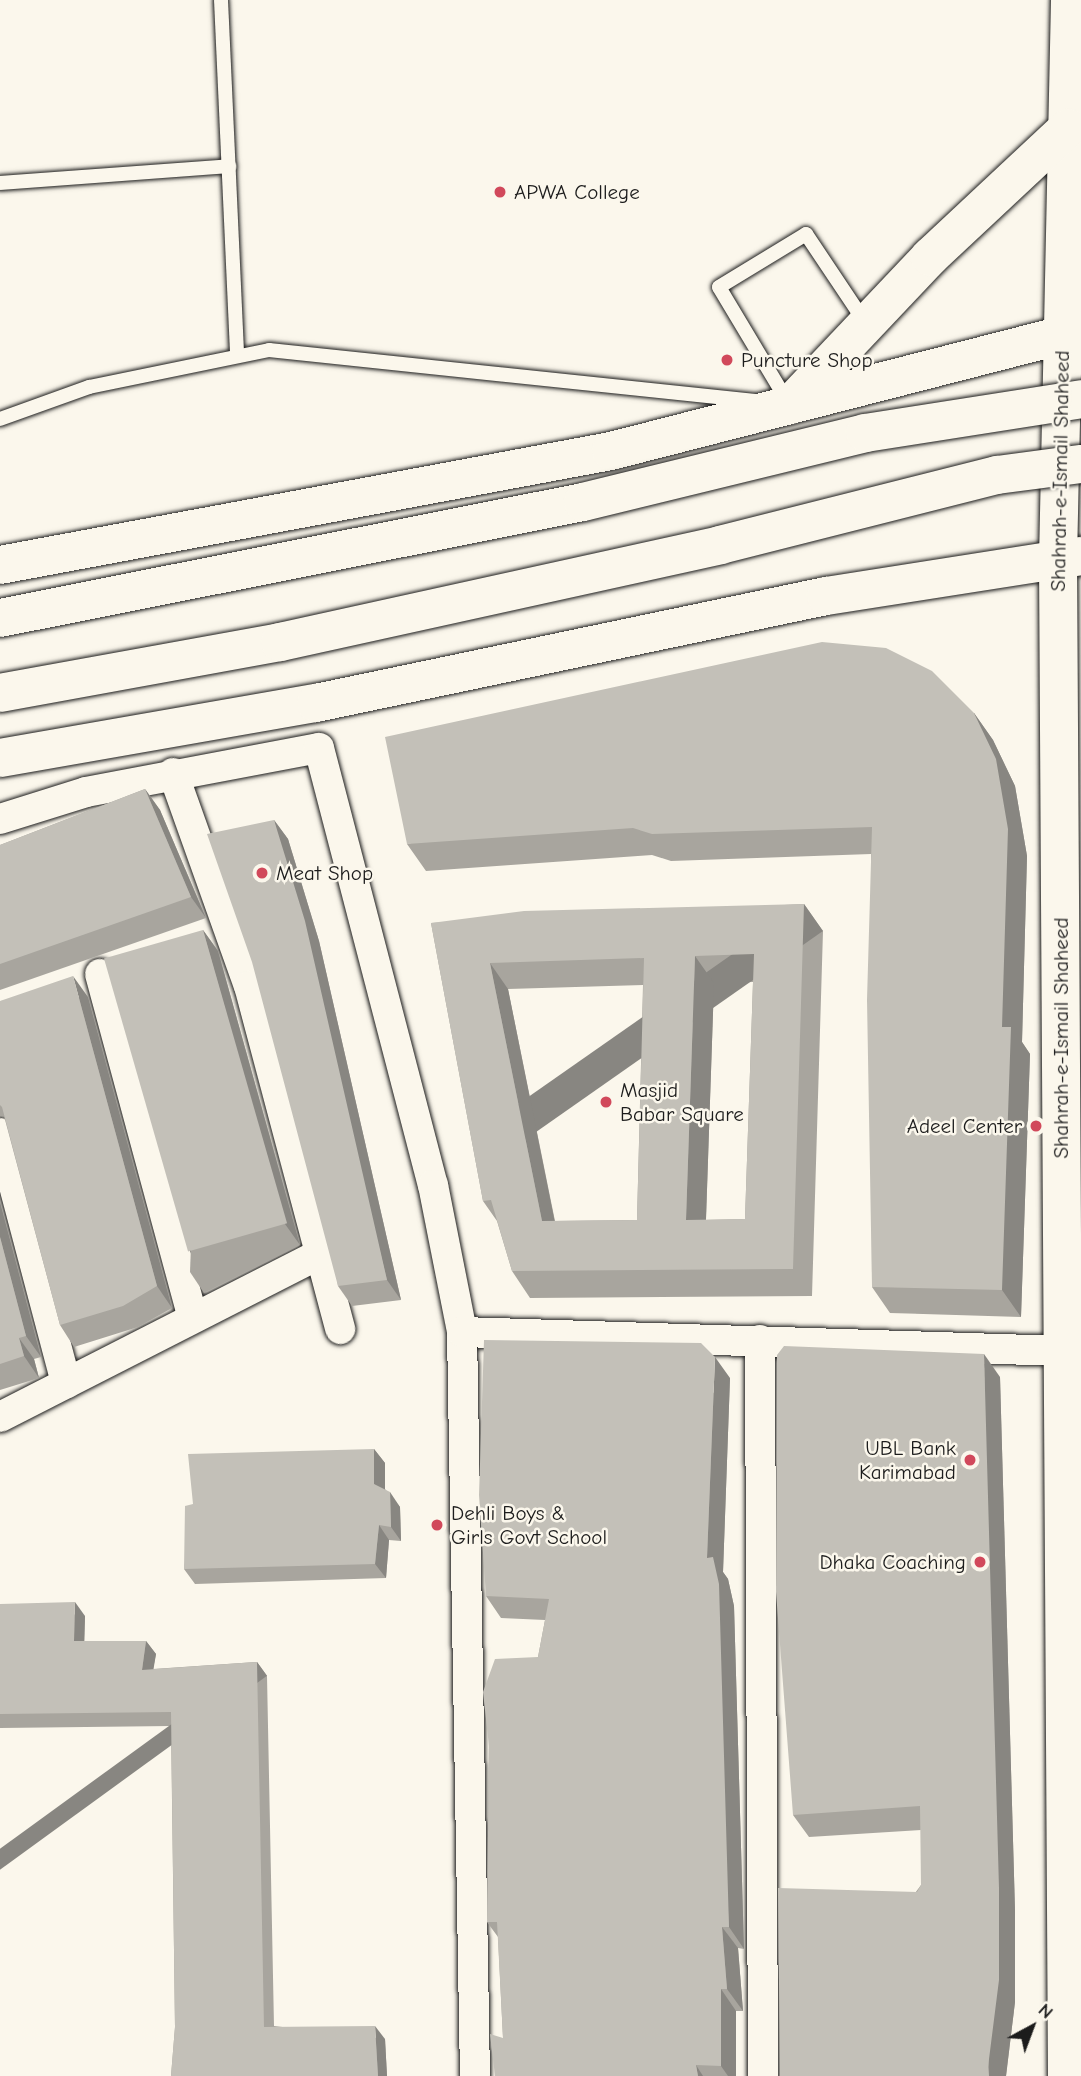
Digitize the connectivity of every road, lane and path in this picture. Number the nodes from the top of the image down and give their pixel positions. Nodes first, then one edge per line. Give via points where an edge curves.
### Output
1 (221, 0) edge
2 (1070, 0) edge
3 (1068, 128) junction
4 (229, 166) junction
5 (0, 183) edge
6 (866, 324) junction
7 (1071, 332) edge
8 (237, 356) junction
9 (1081, 399) edge
10 (790, 405) junction
11 (0, 419) edge
12 (1081, 464) edge
13 (1070, 558) edge
14 (0, 565) edge
15 (0, 618) edge
16 (0, 693) edge
17 (0, 758) edge
18 (173, 773) junction
19 (0, 819) edge
20 (100, 973) dead end
21 (0, 1133) edge
22 (320, 1254) junction
23 (193, 1318) junction
24 (340, 1329) dead end
25 (462, 1332) junction
26 (760, 1340) junction
27 (1064, 1351) junction
28 (66, 1383) junction
29 (0, 1417) edge
30 (475, 2076) edge
31 (763, 2076) edge
32 (1067, 2076) edge

1 - 4 lane
2 - 3 main road, Shahrah-e-Ismail Shaheed
3 - 6 main road
3 - 7 main road, Shahrah-e-Ismail Shaheed
4 - 5 lane
4 - 8 lane
6 - 10 main road
6 - 10 lane via 806,234 719,287
7 - 10 main road
7 - 13 main road, Shahrah-e-Ismail Shaheed
8 - 10 lane via 269,350
8 - 11 lane via 89,387
9 - 15 main road, bridge via 865,433 583,502
10 - 14 main road via 611,451
12 - 16 main road, bridge via 997,475 720,545 293,639
13 - 17 main road via 659,629 316,704
13 - 27 main road, Shahrah-e-Ismail Shaheed
18 - 19 street
18 - 22 street via 216,933
18 - 25 street via 319,748 433,1185
20 - 23 street
21 - 28 street
22 - 23 street
22 - 24 street
23 - 28 street
25 - 26 street
25 - 30 street
26 - 27 street
26 - 31 street
27 - 32 main road, Shahrah-e-Ismail Shaheed
28 - 29 street

